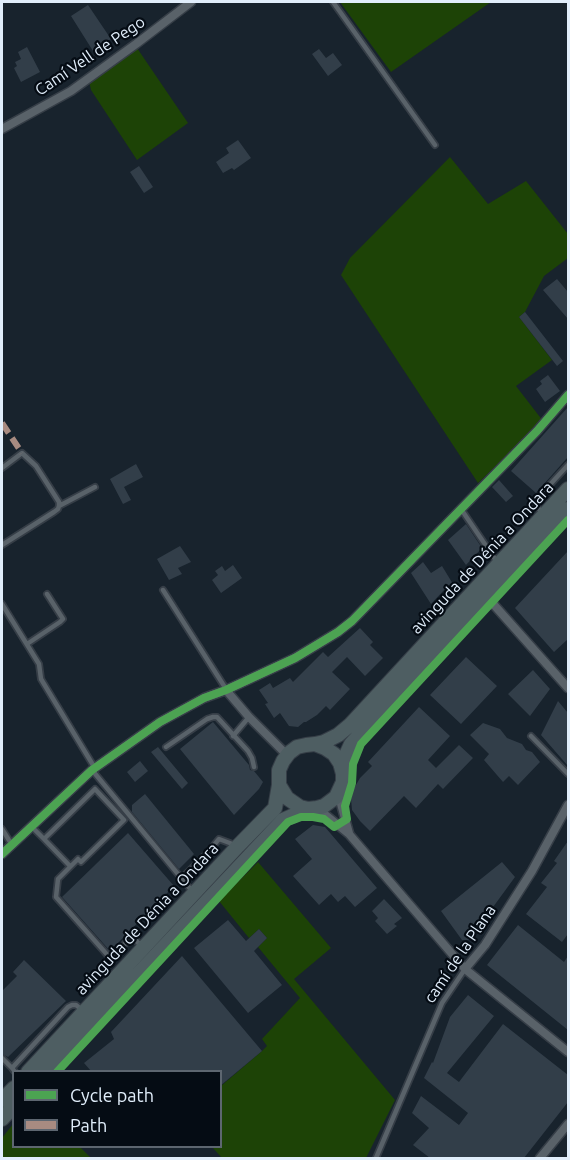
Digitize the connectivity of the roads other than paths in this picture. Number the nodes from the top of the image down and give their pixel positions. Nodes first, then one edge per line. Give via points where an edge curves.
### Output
1 (191, 2) edge
2 (333, 2) edge
3 (2, 129) edge
4 (435, 145) dead end
5 (568, 395) edge
6 (568, 465) edge
7 (2, 468) edge
8 (94, 486) dead end
9 (568, 489) edge
10 (59, 506) junction
11 (461, 509) junction
12 (568, 509) edge
13 (545, 515) junction
14 (2, 545) edge
15 (498, 564) junction
16 (163, 590) dead end
17 (47, 594) dead end
18 (487, 597) junction
19 (2, 604) edge
20 (27, 644) junction
21 (568, 688) edge
22 (226, 690) junction
23 (249, 717) junction
24 (233, 736) junction
25 (531, 736) dead end
26 (315, 744) junction
27 (166, 747) dead end
28 (287, 755) junction
29 (254, 767) dead end
30 (92, 770) junction
31 (343, 774) junction
32 (568, 774) edge
33 (279, 784) junction
34 (340, 790) junction
35 (568, 806) edge
36 (312, 808) junction
37 (32, 827) junction
38 (2, 829) edge
39 (349, 834) junction
40 (44, 839) junction
41 (12, 845) junction
42 (238, 846) junction
43 (2, 854) edge
44 (70, 866) junction
45 (182, 879) junction
46 (194, 893) junction
47 (143, 948) junction
48 (465, 969) junction
49 (84, 1012) junction
50 (568, 1052) edge
51 (2, 1058) edge
52 (13, 1070) edge
53 (29, 1070) edge
54 (47, 1070) edge
55 (568, 1124) edge
56 (376, 1158) edge
57 (540, 1158) edge

1 - 3 street, Camí Vell de Pego via 71,91
2 - 4 lane
5 - 11 street
6 - 13 lane via 533,503
7 - 10 lane via 22,453 36,466
8 - 10 lane
9 - 13 main road, avinguda de Dénia a Ondara
10 - 14 lane
11 - 15 lane
11 - 22 street via 338,632 295,658
12 - 18 main road, avinguda de Dénia a Ondara
13 - 15 main road, avinguda de Dénia a Ondara
15 - 26 main road, avinguda de Dénia a Ondara via 350,725 338,735
16 - 22 lane
17 - 20 lane via 63,619
18 - 21 street
18 - 31 main road, avinguda de Dénia a Ondara via 351,744
19 - 20 lane
20 - 30 lane via 39,664 41,679 93,765
22 - 23 street
22 - 30 street via 159,722
23 - 24 lane
23 - 28 street
24 - 27 lane via 213,717
24 - 29 lane via 252,758
25 - 32 lane
26 - 28 main road via 297,747
26 - 31 main road via 334,754
28 - 33 main road via 279,770
30 - 37 street
30 - 45 lane
31 - 34 main road
33 - 36 main road via 293,804
33 - 42 main road, avinguda de Dénia a Ondara via 274,808
34 - 36 main road via 331,802
34 - 39 street
35 - 48 street, camí de la Plana via 532,871
36 - 39 street
36 - 54 main road, avinguda de Dénia a Ondara via 290,816 276,827
37 - 40 lane
37 - 41 street
38 - 41 lane
39 - 48 street
40 - 44 lane
40 - 44 lane via 94,789 124,820 81,862 78,859
41 - 43 street
42 - 45 lane via 219,839
42 - 46 main road, avinguda de Dénia a Ondara
44 - 47 lane via 58,879 56,897 66,910 111,959 132,936
45 - 46 lane
46 - 47 main road, avinguda de Dénia a Ondara
47 - 49 main road, avinguda de Dénia a Ondara
48 - 50 street
48 - 56 lane, camí de la Plana via 442,1003
49 - 52 lane via 76,1005 68,1007
49 - 53 main road, avinguda de Dénia a Ondara
51 - 52 lane
55 - 57 street

